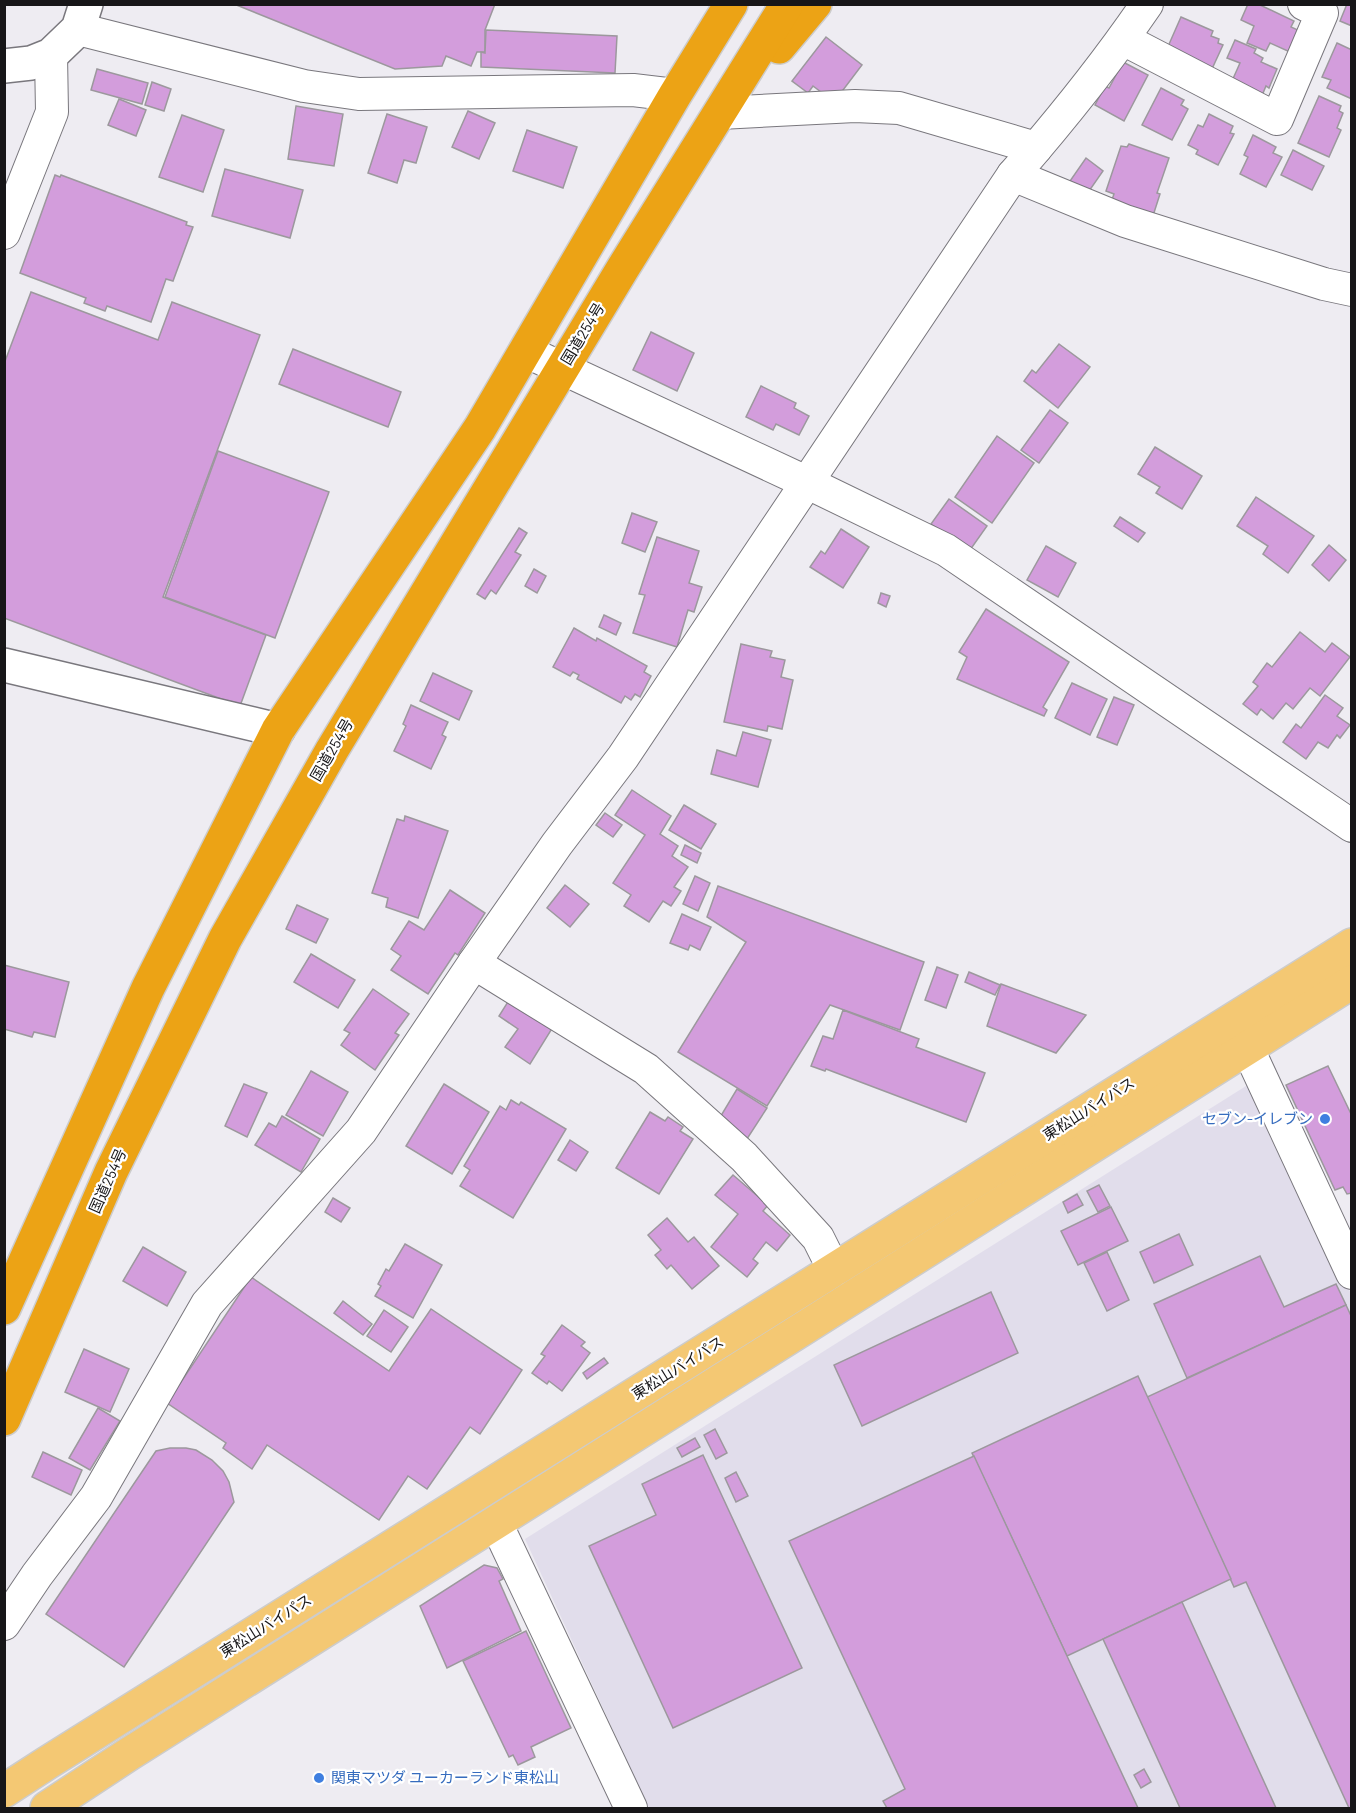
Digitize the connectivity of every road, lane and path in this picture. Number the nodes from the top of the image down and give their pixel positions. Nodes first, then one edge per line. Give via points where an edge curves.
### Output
1 (731, 4) edge
2 (787, 4) edge
3 (815, 4) edge
4 (1147, 4) edge
5 (1304, 4) edge
6 (82, 17) edge
7 (1123, 39) junction
8 (51, 55) junction
9 (4, 66) edge
10 (675, 95) junction
11 (720, 113) junction
12 (1036, 148) junction
13 (1013, 175) junction
14 (4, 232) edge
15 (1352, 290) edge
16 (525, 351) junction
17 (562, 369) junction
18 (806, 482) junction
19 (4, 665) edge
20 (278, 730) junction
21 (1352, 826) edge
22 (1352, 945) edge
23 (474, 963) junction
24 (1352, 982) edge
25 (1248, 1049) junction
26 (834, 1270) junction
27 (1352, 1273) edge
28 (4, 1308) edge
29 (4, 1419) edge
30 (496, 1523) junction
31 (4, 1624) edge
32 (4, 1791) edge
33 (46, 1809) edge
34 (631, 1809) edge

1 - 10 highway
2 - 11 highway
3 - 11 highway
4 - 7 street
5 - 7 street via 1322,13 1276,118
6 - 8 street
6 - 10 street via 304,86 359,94 633,90
7 - 12 street
8 - 9 street via 32,63
8 - 14 street via 52,112
10 - 16 highway
11 - 12 street via 855,106 898,108
11 - 17 highway, 国道254号
12 - 13 street
13 - 15 street via 1125,221
13 - 18 street
16 - 17 street
16 - 20 highway via 480,428
17 - 18 street
17 - 29 highway, 国道254号 via 332,750 225,939 111,1172
18 - 21 street via 946,550
18 - 23 street via 623,756
19 - 20 street
20 - 28 highway via 148,988
22 - 26 main road, 東松山バイパス
23 - 26 street via 646,1069 744,1157 818,1238
23 - 31 street via 361,1131 207,1304 96,1497
24 - 25 main road
25 - 27 street
25 - 30 main road
26 - 32 main road, 東松山バイパス
30 - 33 main road
30 - 34 street

